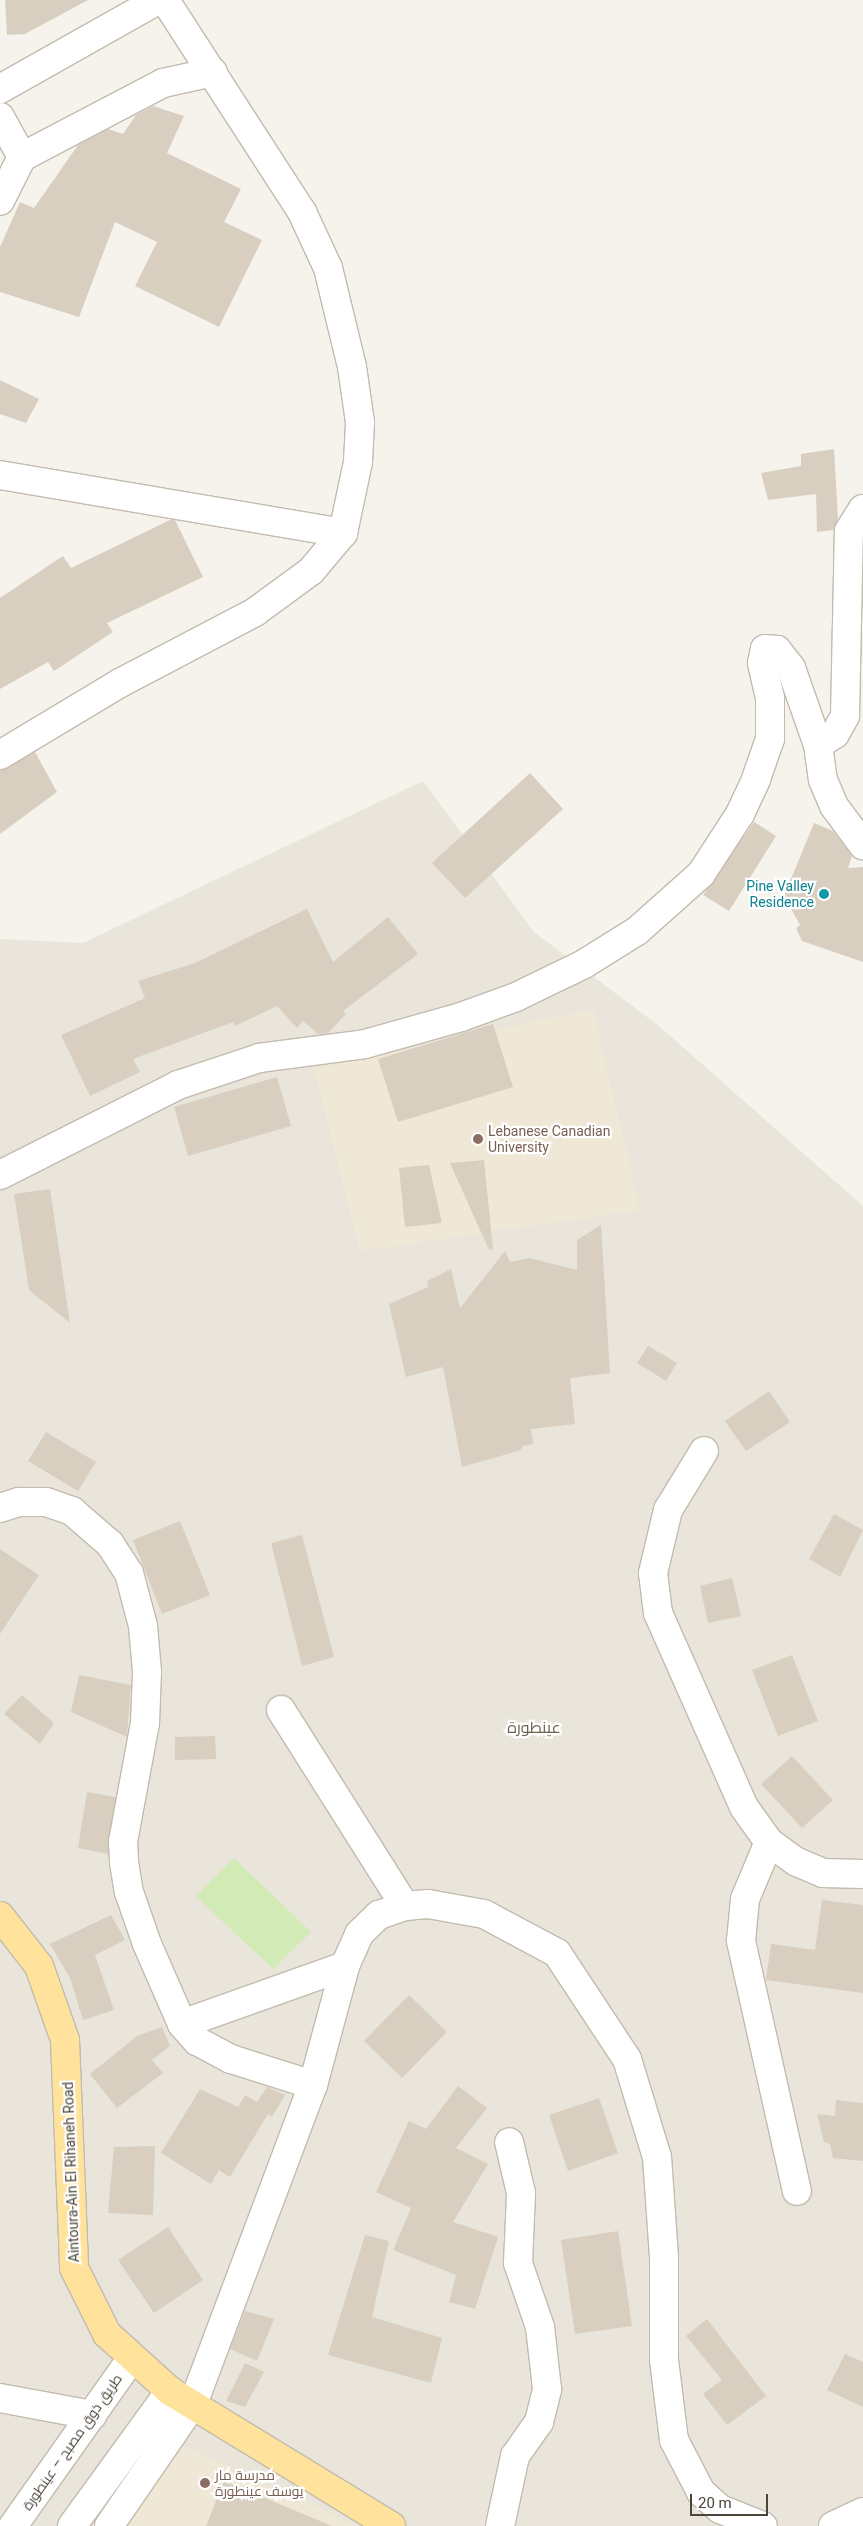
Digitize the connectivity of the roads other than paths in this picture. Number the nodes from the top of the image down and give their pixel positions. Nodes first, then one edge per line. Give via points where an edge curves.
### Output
1 (158, 0) edge
2 (165, 0) edge
3 (213, 72) junction
4 (0, 89) edge
5 (0, 117) edge
6 (22, 157) junction
7 (0, 201) edge
8 (0, 475) edge
9 (863, 509) edge
10 (343, 533) junction
11 (818, 745) junction
12 (0, 754) edge
13 (863, 845) edge
14 (0, 1175) edge
15 (704, 1451) dead end
16 (0, 1508) edge
17 (282, 1710) dead end
18 (769, 1842) junction
19 (863, 1874) edge
20 (405, 1906) junction
21 (0, 1916) edge
22 (345, 1966) junction
23 (182, 2024) junction
24 (313, 2085) junction
25 (509, 2142) dead end
26 (797, 2191) dead end
27 (132, 2358) junction
28 (0, 2398) edge
29 (182, 2398) junction
30 (92, 2415) junction
31 (863, 2512) edge
32 (13, 2526) edge
33 (72, 2526) edge
34 (109, 2526) edge
35 (391, 2526) edge
36 (500, 2526) edge
37 (763, 2526) edge
38 (833, 2526) edge

1 - 4 street
2 - 3 street
3 - 6 street via 163,84
3 - 10 street via 302,212 330,276 352,367 360,422 358,462
5 - 6 street
6 - 7 street
8 - 10 street
9 - 11 street via 849,531 845,716 835,734
10 - 12 street via 310,571 255,612 120,683
11 - 13 street via 823,780 834,806
11 - 14 street via 791,668 777,650 765,649 762,663 770,698 770,739 752,788 701,874 636,931 575,968 461,1017 365,1044 259,1058 178,1085
15 - 18 street via 668,1510 653,1573 658,1613 744,1808
16 - 23 street via 19,1502 46,1502 72,1511 110,1544 129,1574 143,1626 147,1672 145,1723 123,1842 124,1862 129,1892 147,1944
17 - 20 street
18 - 19 street via 797,1862 823,1873
18 - 26 street via 745,1899 741,1941
20 - 22 street via 379,1915 359,1934
20 - 37 street via 428,1904 484,1914 557,1953 628,2059 657,2157 663,2229 664,2360 674,2440 701,2492 720,2509
21 - 27 main road, Aintoura-Ain El Rihaneh Road via 39,1966 65,2040 74,2268 107,2334
22 - 23 street
22 - 24 street
23 - 24 street via 197,2041 231,2059
24 - 29 street
25 - 36 street via 521,2194 518,2263 540,2327 547,2390 539,2422 516,2456
27 - 29 main road, Aintoura-Ain El Rihaneh Road
27 - 30 street, طريق ذوق مصبح – عينطورة
28 - 30 street
29 - 33 street
29 - 34 street
29 - 35 main road, Aintoura-Ain El Rihaneh Road
30 - 32 street, طريق ذوق مصبح – عينطورة
31 - 38 street

